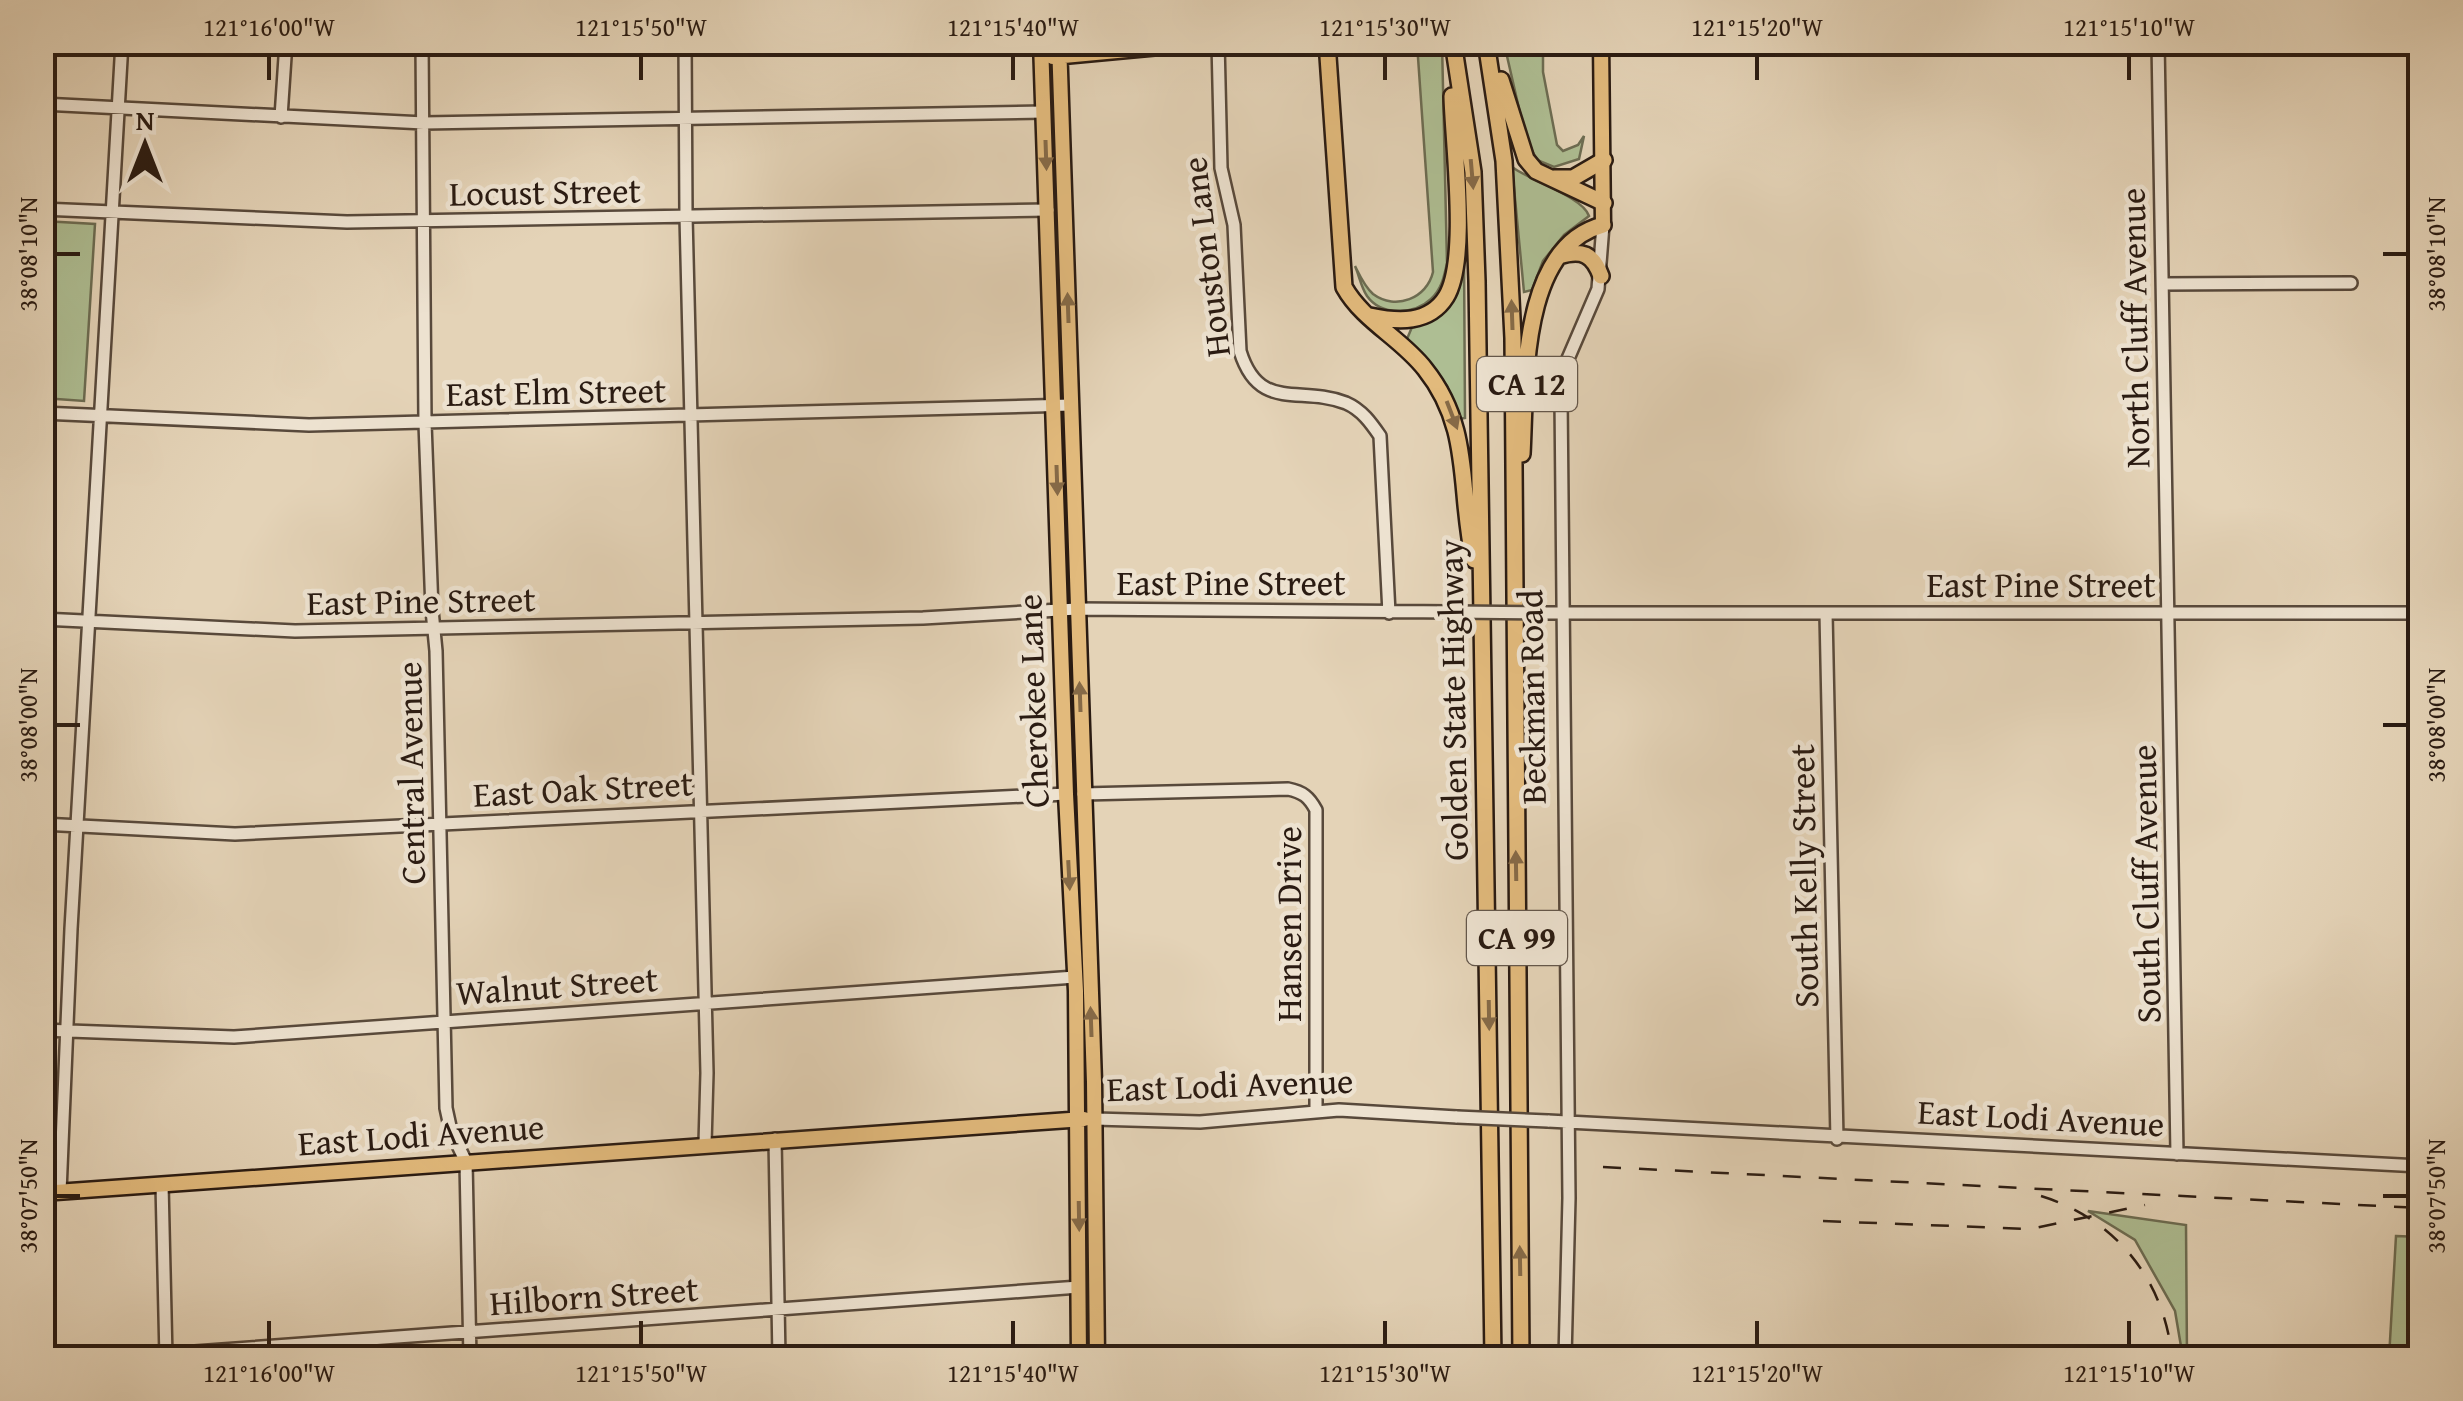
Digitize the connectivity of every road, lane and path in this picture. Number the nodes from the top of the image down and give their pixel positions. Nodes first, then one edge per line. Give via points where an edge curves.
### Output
1 (122, 42) edge
2 (286, 42) edge
3 (422, 42) edge
4 (686, 42) edge
5 (1215, 42) edge
6 (1327, 42) edge
7 (1452, 42) edge
8 (1488, 42) edge
9 (2158, 42) edge
10 (1602, 45) edge
11 (1041, 50) edge
12 (1059, 50) edge
13 (42, 104) edge
14 (120, 107) junction
15 (1044, 112) junction
16 (281, 117) junction
17 (686, 119) junction
18 (424, 123) junction
19 (1604, 160) junction
20 (1546, 176) junction
21 (1604, 203) junction
22 (42, 209) edge
23 (1048, 210) junction
24 (114, 212) junction
25 (686, 216) junction
26 (424, 221) junction
27 (1603, 225) junction
28 (1560, 256) junction
29 (1601, 276) junction
30 (2351, 283) dead end
31 (2163, 284) junction
32 (1368, 316) junction
33 (1054, 406) junction
34 (1071, 406) junction
35 (42, 413) edge
36 (102, 416) junction
37 (692, 417) junction
38 (426, 423) junction
39 (1512, 517) junction
40 (1483, 603) junction
41 (1077, 609) junction
42 (1060, 611) junction
43 (2167, 612) junction
44 (1389, 613) junction
45 (1561, 613) junction
46 (1826, 613) junction
47 (2420, 613) edge
48 (42, 619) edge
49 (91, 622) junction
50 (696, 622) junction
51 (436, 628) junction
52 (1066, 794) junction
53 (1084, 794) junction
54 (699, 811) junction
55 (42, 824) edge
56 (440, 824) junction
57 (78, 826) junction
58 (1075, 978) junction
59 (706, 1004) junction
60 (444, 1021) junction
61 (42, 1030) edge
62 (67, 1032) junction
63 (1316, 1111) junction
64 (1078, 1118) junction
65 (1094, 1119) junction
66 (1568, 1123) junction
67 (1837, 1138) junction
68 (774, 1140) junction
69 (705, 1144) junction
70 (2177, 1154) junction
71 (466, 1162) junction
72 (2420, 1166) edge
73 (162, 1184) junction
74 (60, 1192) junction
75 (42, 1193) edge
76 (1079, 1287) junction
77 (778, 1311) junction
78 (469, 1332) junction
79 (166, 1356) edge
80 (112, 1358) edge
81 (470, 1358) edge
82 (778, 1358) edge
83 (1080, 1358) edge
84 (1097, 1358) edge
85 (1493, 1358) edge
86 (1521, 1358) edge
87 (1566, 1358) edge

1 - 14 street
2 - 16 street
3 - 18 street, Central Avenue
4 - 17 street
5 - 12 main road
5 - 44 street, Houston Lane via 1221,168 1234,225 1245,368 1266,390 1347,404 1380,436
6 - 32 highway via 1341,273 1351,300
7 - 32 highway via 1452,284 1439,306 1414,320
7 -> 40 highway, Golden State Highway / CA 99 via 1473,172
8 - 20 highway via 1526,159
39 -> 8 highway, Golden State Highway / CA 99 via 1509,220
9 - 31 street, North Cluff Avenue
10 - 19 main road, Beckman Road
11 - 12 main road
11 - 15 main road, Cherokee Lane
34 -> 12 main road, Cherokee Lane
13 - 14 street
14 - 16 street
14 - 24 street
15 - 17 street
15 -> 23 main road, Cherokee Lane
16 - 18 street
17 - 18 street
17 - 25 street
18 - 26 street, Central Avenue
19 - 20 highway via 1573,178
19 - 21 main road, Beckman Road
20 - 21 highway
21 - 27 main road, Beckman Road
22 - 24 street, Locust Street
23 - 25 street, Locust Street
23 - 33 main road, Cherokee Lane
24 - 26 street, Locust Street
24 - 36 street
25 - 26 street, Locust Street
25 - 37 street
26 - 38 street, Central Avenue
27 - 28 highway, CA 12 via 1572,240
27 - 29 street, Beckman Road
28 - 29 highway via 1585,253
28 - 39 highway, CA 12 via 1538,294
29 - 45 street, Beckman Road via 1562,380
30 - 31 street
31 - 43 street, North Cluff Avenue
32 -> 40 highway via 1412,353 1453,414
33 - 34 street, East Elm Street
33 - 37 street, East Elm Street
33 -> 42 main road, Cherokee Lane
34 - 41 main road, Cherokee Lane
35 - 36 street, East Elm Street
36 - 38 street, East Elm Street via 254,425
36 - 49 street
37 - 38 street, East Elm Street
37 - 50 street
38 - 51 street, Central Avenue
86 -> 39 highway, Golden State Highway / CA 99
40 -> 85 highway, Golden State Highway / CA 99
41 - 42 street, East Pine Street
41 - 44 street, East Pine Street
53 -> 41 main road, Cherokee Lane
42 - 50 street, East Pine Street
42 - 52 main road, Cherokee Lane
43 - 46 street, East Pine Street
43 - 47 street, East Pine Street
43 - 70 street, South Cluff Avenue
44 - 45 street, East Pine Street, bridge
45 - 46 street, East Pine Street
45 - 66 street, Beckman Road
46 - 67 street, South Kelly Street
48 - 49 street, East Pine Street
49 - 51 street, East Pine Street via 234,630
49 - 57 street
50 - 51 street, East Pine Street
50 - 54 street
51 - 56 street, Central Avenue
52 - 54 street, East Oak Street
52 -> 58 main road, Cherokee Lane
53 - 63 street, Hansen Drive via 1288,788 1310,798 1316,810
65 -> 53 main road, Cherokee Lane
54 - 56 street, East Oak Street
54 - 59 street
55 - 57 street, East Oak Street
56 - 57 street, East Oak Street via 235,834
56 - 60 street, Central Avenue
57 - 62 street
58 - 59 street, Walnut Street
58 - 64 main road, Cherokee Lane
59 - 60 street, Walnut Street
59 - 69 street
60 - 62 street, Walnut Street via 221,1037
60 - 71 street, Central Avenue via 446,1108
61 - 62 street, Walnut Street
62 - 74 street
63 - 65 street, East Lodi Avenue via 1188,1122
63 - 66 street, East Lodi Avenue, bridge
64 - 65 main road, East Lodi Avenue
64 - 68 main road, East Lodi Avenue
64 -> 76 main road, Cherokee Lane
65 - 84 main road, Cherokee Lane
66 - 67 street, East Lodi Avenue
66 - 87 street, Beckman Road
67 - 70 street, East Lodi Avenue
68 - 69 main road, East Lodi Avenue
68 - 77 street
69 - 71 main road, East Lodi Avenue
70 - 72 street, East Lodi Avenue
71 - 73 main road, East Lodi Avenue
71 - 78 street, Central Avenue
73 - 74 main road, East Lodi Avenue
73 - 79 street
74 - 75 main road, East Lodi Avenue
76 - 77 street, Hilborn Street
76 - 83 main road, Cherokee Lane
77 - 78 street, Hilborn Street
77 - 82 street
78 - 79 street, Hilborn Street
78 - 81 street, Central Avenue
79 - 80 street, Hilborn Street

